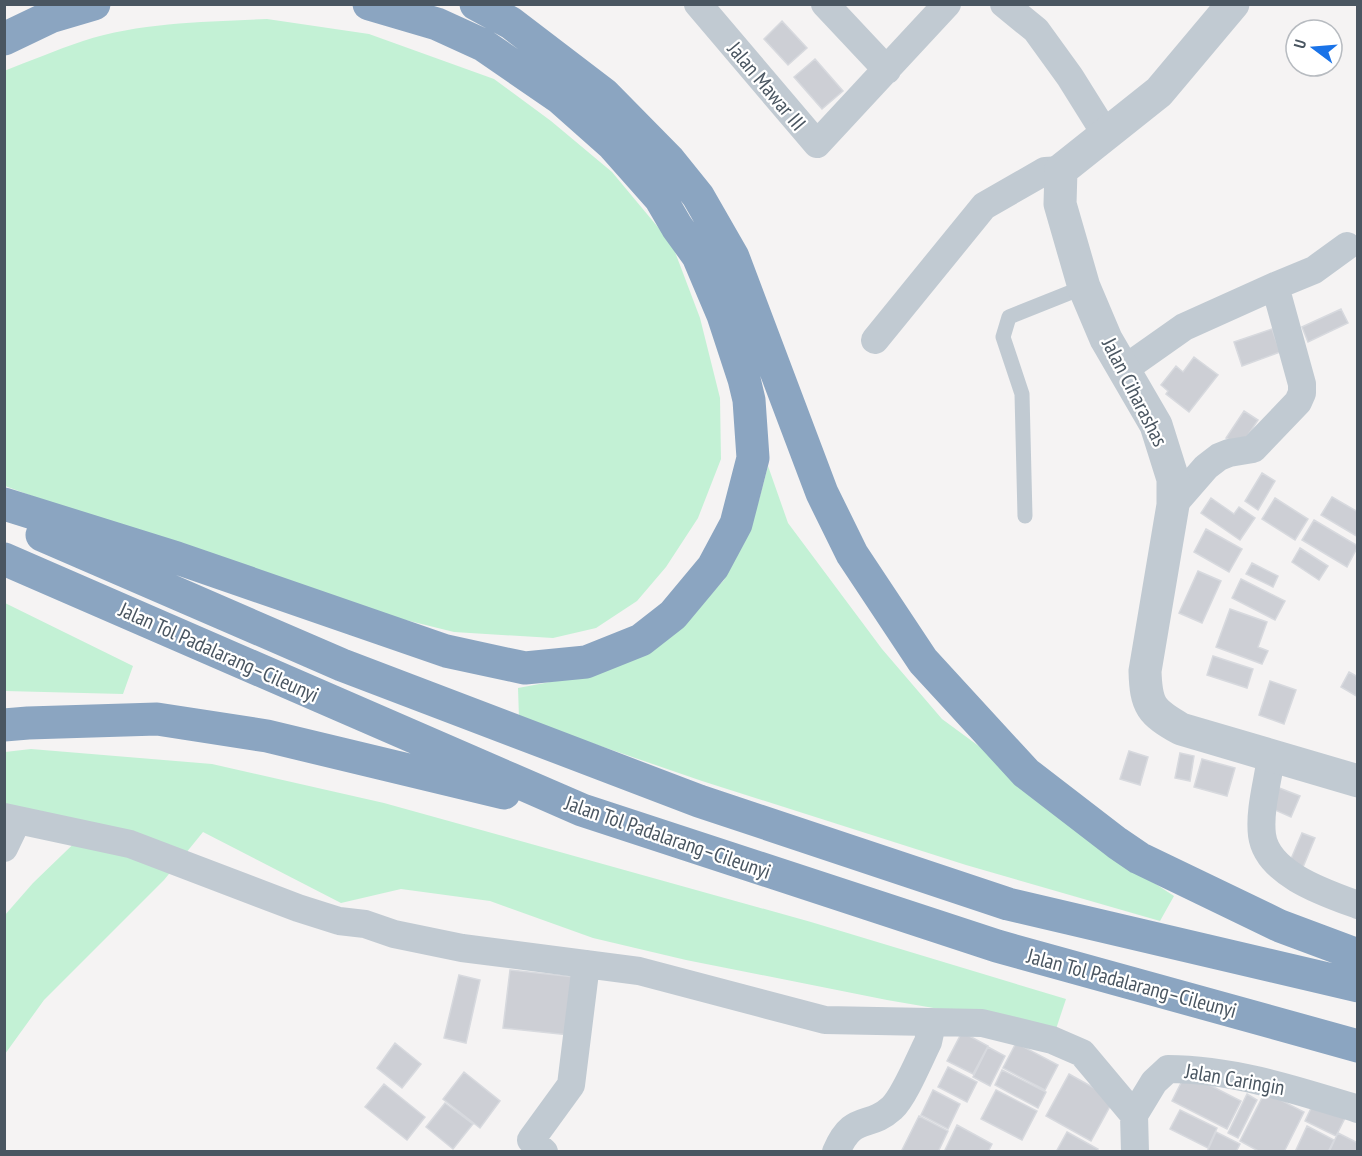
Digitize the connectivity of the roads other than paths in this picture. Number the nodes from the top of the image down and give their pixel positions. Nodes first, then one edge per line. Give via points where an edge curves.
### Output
1 (94, 4) edge
2 (369, 4) edge
3 (476, 4) edge
4 (698, 4) edge
5 (825, 4) edge
6 (947, 4) edge
7 (1004, 4) edge
8 (1233, 4) edge
9 (4, 39) edge
10 (887, 70) junction
11 (1106, 133) junction
12 (1061, 170) junction
13 (1347, 246) dead end
14 (1275, 286) junction
15 (1084, 287) junction
16 (875, 340) dead end
17 (1124, 370) junction
18 (4, 504) edge
19 (1173, 505) junction
20 (1025, 516) dead end
21 (4, 519) edge
22 (4, 559) edge
23 (4, 725) edge
24 (1271, 757) junction
25 (1358, 781) edge
26 (582, 810) junction
27 (11, 819) edge
28 (4, 848) edge
29 (1358, 906) edge
30 (1358, 956) edge
31 (586, 964) junction
32 (1358, 986) edge
33 (925, 1022) junction
34 (1358, 1046) edge
35 (1358, 1109) edge
36 (1134, 1115) junction
37 (544, 1152) edge
38 (836, 1152) edge
39 (1135, 1152) edge

1 - 9 highway via 50,17
2 - 18 highway via 437,24 483,45 560,98 613,145 660,198 698,256 744,379 753,458 736,524 713,567 673,615 641,640 586,662 525,668 446,651 177,558
3 - 30 highway via 511,23 604,94 669,160 698,196 733,257 822,493 852,555 923,661 978,722 1026,773 1139,858 1280,926
4 - 10 street, Jalan Mawar III via 817,144
5 - 10 street
6 - 10 street, Jalan Mawar III
7 - 11 street via 1035,30
8 - 11 street via 1159,92
11 - 12 street
12 - 15 street, Jalan Ciharashas via 1060,204
12 - 16 street via 1045,171 984,206
13 - 14 street via 1314,270
14 - 17 street via 1184,327
14 - 19 street via 1302,384 1298,402 1253,449 1229,453 1206,467
15 - 17 street, Jalan Ciharashas
15 - 20 lane via 1009,317 1003,337 1022,394
17 - 19 street, Jalan Ciharashas via 1156,425 1173,479
19 - 24 street, Jalan Ciharashas via 1145,671 1145,693 1165,720 1181,729
21 - 32 highway, Jalan Tol Padalarang–Cileunyi via 342,665 699,801 1008,904
22 - 26 highway, Jalan Tol Padalarang–Cileunyi
23 - 26 highway via 156,719 267,736
24 - 25 street, Jalan Ciharashas
24 - 29 street via 1262,823 1266,851 1288,872 1316,889
26 - 34 highway, Jalan Tol Padalarang–Cileunyi via 997,946
27 - 28 street
27 - 31 street via 130,844 339,921 462,948
31 - 33 street via 639,971 825,1020
31 - 37 street via 571,1085 531,1140
33 - 36 street via 982,1023 1053,1040 1082,1053
33 - 38 street via 930,1033 928,1042 894,1106 848,1131
35 - 36 street, Jalan Caringin via 1279,1085 1190,1069 1168,1069 1154,1082
36 - 39 street

